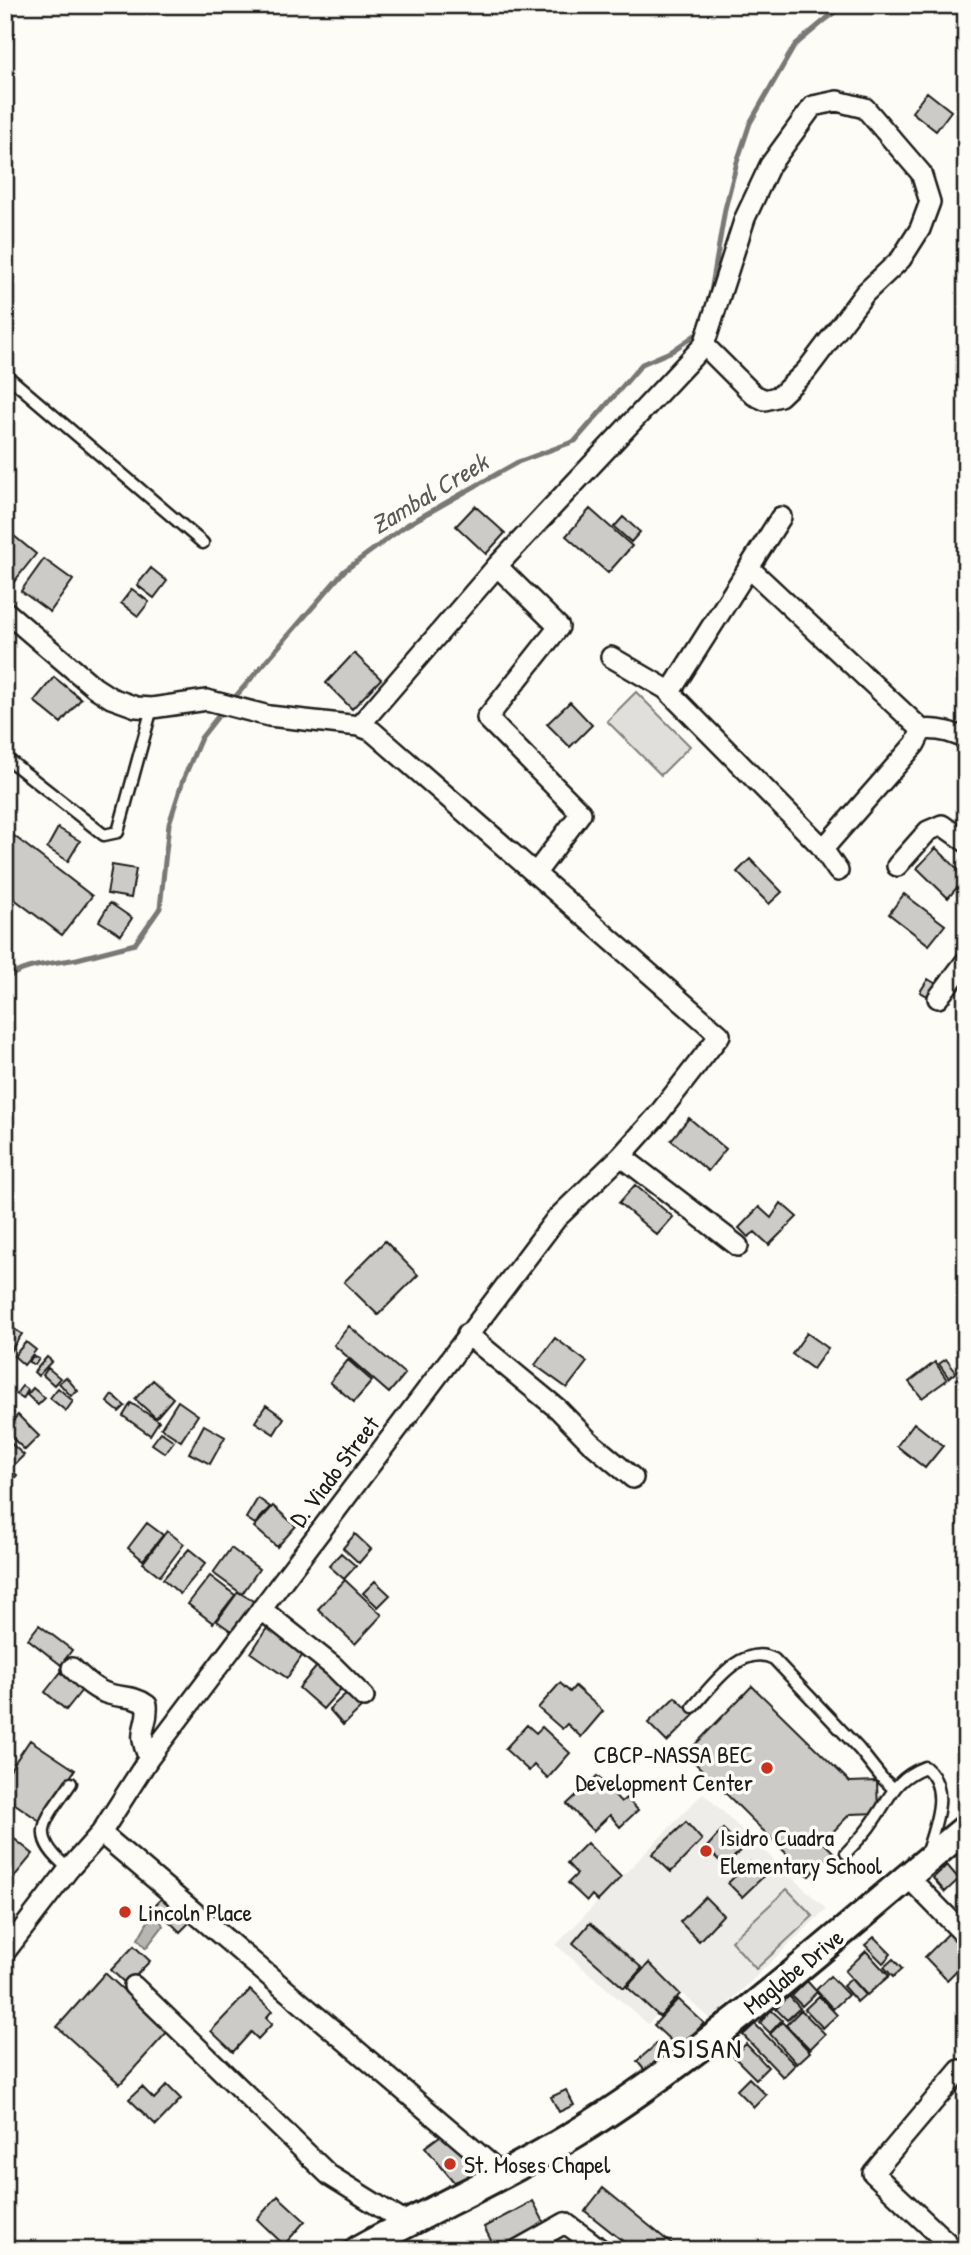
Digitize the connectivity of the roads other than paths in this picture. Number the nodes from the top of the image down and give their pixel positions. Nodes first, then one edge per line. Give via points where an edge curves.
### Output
1 (704, 345) junction
2 (5, 374) edge
3 (781, 517) dead end
4 (203, 542) dead end
5 (497, 566) junction
6 (750, 568) junction
7 (5, 611) edge
8 (611, 657) dead end
9 (670, 692) junction
10 (152, 708) junction
11 (359, 726) junction
12 (922, 730) junction
13 (966, 740) edge
14 (5, 757) edge
15 (966, 842) edge
16 (823, 849) junction
17 (897, 866) dead end
18 (838, 871) dead end
19 (535, 874) junction
20 (966, 961) edge
21 (938, 998) dead end
22 (621, 1156) junction
23 (738, 1246) dead end
24 (467, 1334) junction
25 (633, 1478) dead end
26 (261, 1609) junction
27 (72, 1668) dead end
28 (364, 1697) dead end
29 (693, 1707) dead end
30 (149, 1758) junction
31 (71, 1783) dead end
32 (893, 1788) junction
33 (966, 1828) edge
34 (101, 1833) junction
35 (846, 1853) dead end
36 (69, 1869) junction
37 (916, 1870) junction
38 (966, 1937) edge
39 (5, 1952) edge
40 (134, 1986) dead end
41 (966, 2076) edge
42 (502, 2174) junction
43 (406, 2223) junction
44 (588, 2246) edge
45 (358, 2250) edge
46 (517, 2250) edge
47 (955, 2250) edge

1 - 1 street via 745,218 771,165 813,106 837,101 865,108 921,173 930,202 901,259 865,293 806,371 780,396 765,400 754,395
1 - 5 street
2 - 4 lane
3 - 6 street
5 - 11 street
5 - 19 street via 559,627 487,718 581,813
6 - 9 street
6 - 12 street
7 - 10 street via 94,687 111,698
8 - 9 street
9 - 16 street
10 - 11 street via 206,700 269,716
10 - 14 lane via 118,832 104,835
11 - 19 street via 382,738
12 - 13 street via 951,732
12 - 16 street via 915,744
15 - 17 street via 942,825 928,831
16 - 18 street
19 - 22 street, D. Viado Street via 720,1035
20 - 21 street
22 - 23 street
22 - 24 street, D. Viado Street via 555,1219
24 - 25 street
24 - 26 street, D. Viado Street
26 - 28 street
26 - 30 street, D. Viado Street
27 - 30 street via 109,1694 147,1704 142,1734
29 - 32 lane via 743,1659 765,1654
30 - 34 street, D. Viado Street
31 - 36 lane via 43,1826 43,1839
32 - 35 lane via 872,1824
32 - 37 lane via 925,1768 940,1788 936,1819
33 - 37 main road, Maglabe Drive
34 - 36 street, D. Viado Street
34 - 42 street
36 - 39 street, D. Viado Street
37 - 38 street
37 - 42 main road, Maglabe Drive via 698,2049 591,2124
40 - 43 street via 329,2175
41 - 47 street via 960,2070 873,2173
42 - 43 main road, Maglabe Drive
43 - 45 main road, Maglabe Drive
44 - 46 street via 565,2223

